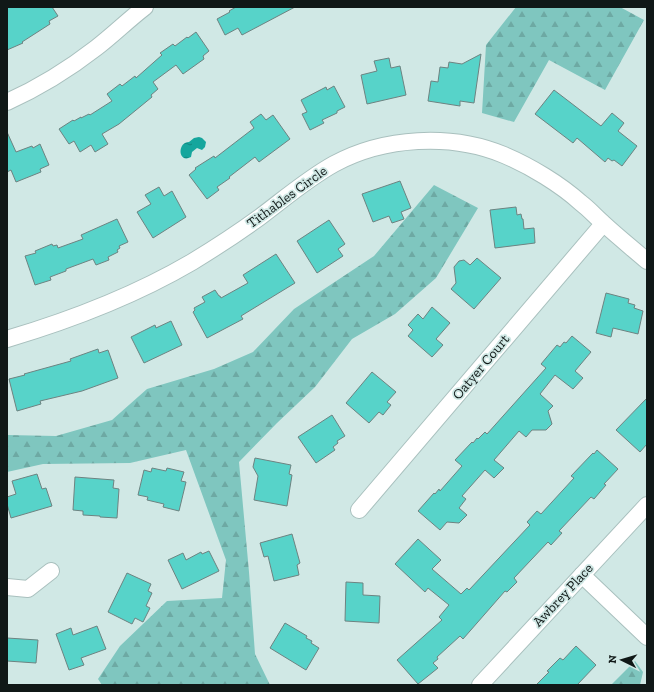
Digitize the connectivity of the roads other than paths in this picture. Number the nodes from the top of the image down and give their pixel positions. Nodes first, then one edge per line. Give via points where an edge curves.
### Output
1 (145, 7) edge
2 (7, 102) edge
3 (603, 224) junction
4 (647, 261) edge
5 (7, 338) edge
6 (647, 505) edge
7 (359, 510) dead end
8 (51, 571) dead end
9 (582, 575) junction
10 (7, 587) edge
11 (647, 637) edge
12 (480, 685) edge

1 - 2 street via 60,74
3 - 4 street, Tithables Circle
3 - 5 street, Tithables Circle via 582,203 558,185 536,171 485,148 425,141 386,145 356,154 310,178 238,233 168,275 81,315
3 - 7 street, Oatyer Court
6 - 9 street, Awbrey Place
8 - 10 street via 28,588
9 - 11 street
9 - 12 street, Awbrey Place

